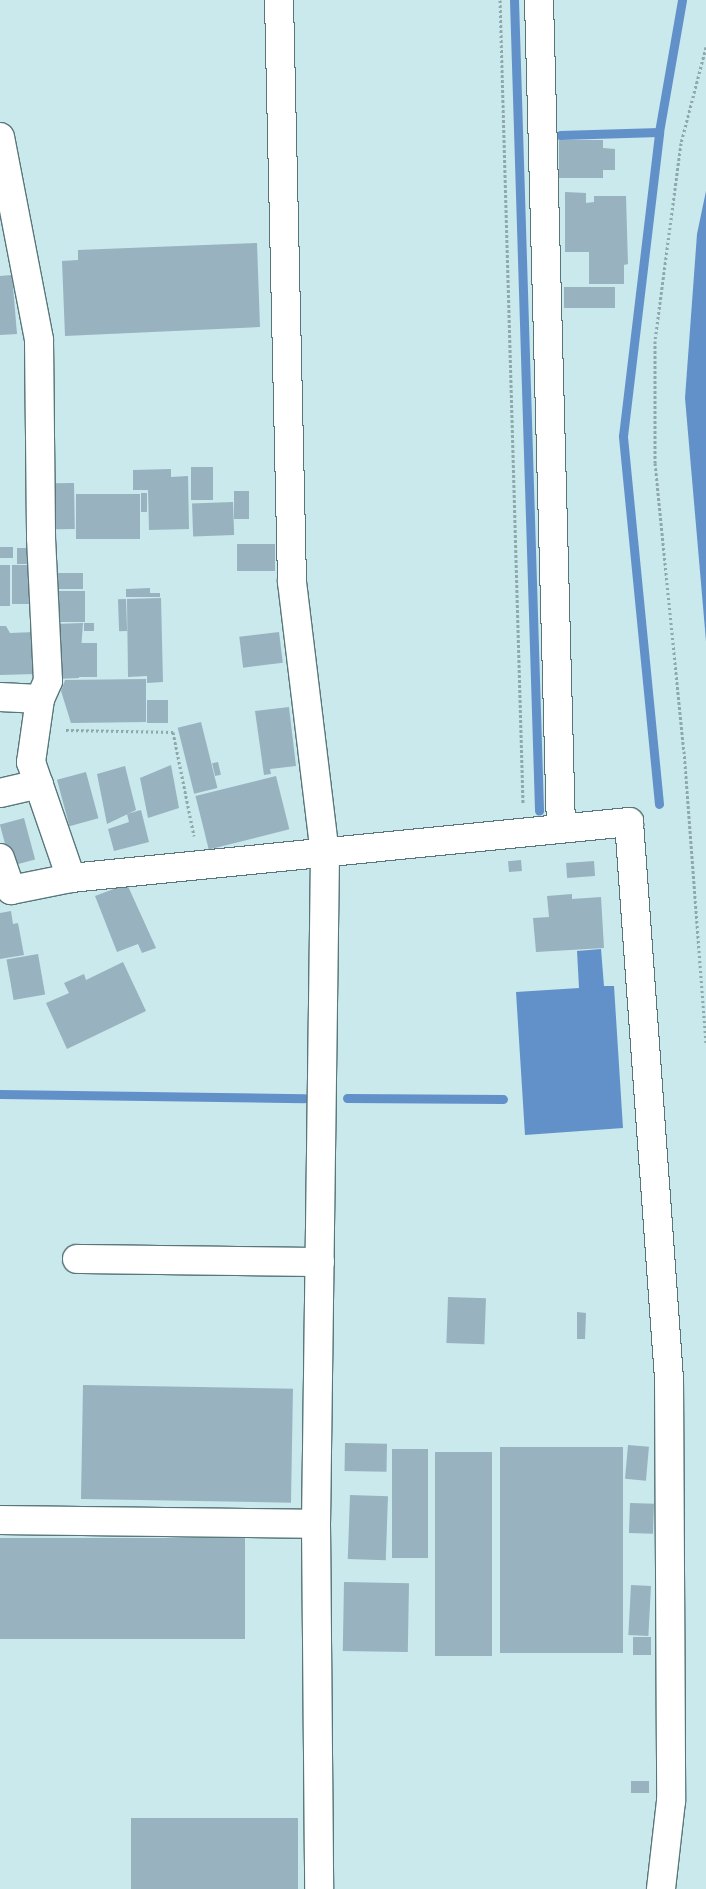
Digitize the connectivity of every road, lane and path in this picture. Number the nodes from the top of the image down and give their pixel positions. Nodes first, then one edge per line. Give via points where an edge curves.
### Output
1 (278, 0) edge
2 (500, 0) edge
3 (539, 0) edge
4 (706, 47) edge
5 (0, 138) edge
6 (10, 239) edge
7 (0, 697) edge
8 (40, 699) junction
9 (39, 784) junction
10 (0, 793) edge
11 (561, 828) junction
12 (524, 831) junction
13 (325, 855) junction
14 (0, 858) edge
15 (200, 866) junction
16 (71, 878) junction
17 (706, 1045) edge
18 (76, 1259) dead end
19 (320, 1262) junction
20 (0, 1520) edge
21 (316, 1524) junction
22 (319, 1889) edge
23 (661, 1889) edge

1 - 13 street via 292,582
2 - 12 path
3 - 11 street
4 - 17 path via 681,143 655,350 655,464 684,751
5 - 6 street
6 - 8 street via 39,340 41,538 48,681
7 - 8 street
8 - 9 street via 31,762
8 - 15 path via 66,731 173,732
9 - 10 street
9 - 16 street
11 - 12 street
11 - 23 street via 629,822 669,1378 671,1801
12 - 13 street
13 - 15 street
13 - 19 street
14 - 16 street via 11,890
15 - 16 street
18 - 19 street
19 - 21 street
20 - 21 street
21 - 22 street

